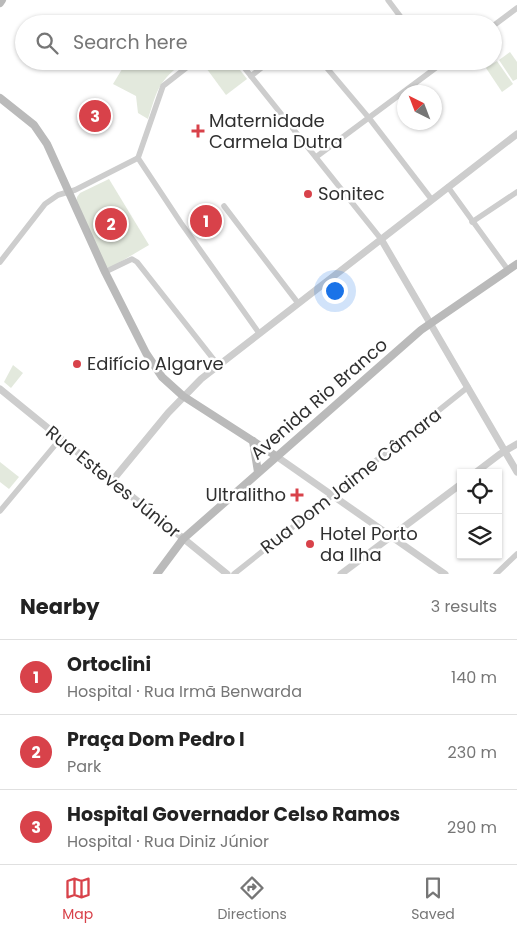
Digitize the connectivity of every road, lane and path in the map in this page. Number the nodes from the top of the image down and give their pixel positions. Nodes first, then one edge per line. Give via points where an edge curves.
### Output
1 (2, 0) edge
2 (388, 0) edge
3 (0, 3) edge
4 (517, 8) edge
5 (399, 15) edge
6 (502, 19) edge
7 (183, 70) edge
8 (247, 70) edge
9 (259, 70) edge
10 (329, 70) edge
11 (429, 70) edge
12 (251, 76) junction
13 (0, 98) edge
14 (369, 118) junction
15 (517, 134) edge
16 (138, 158) junction
17 (316, 158) junction
18 (448, 188) junction
19 (69, 192) junction
20 (517, 192) edge
21 (432, 200) junction
22 (224, 206) dead end
23 (472, 222) junction
24 (381, 239) junction
25 (0, 262) edge
26 (517, 264) edge
27 (508, 270) junction
28 (105, 272) junction
29 (298, 303) junction
30 (430, 322) junction
31 (260, 333) junction
32 (218, 365) junction
33 (468, 387) junction
34 (0, 389) edge
35 (183, 396) junction
36 (60, 438) junction
37 (253, 441) junction
38 (517, 444) edge
39 (505, 451) junction
40 (276, 456) junction
41 (480, 469) edge
42 (258, 472) junction
43 (517, 472) edge
44 (112, 481) junction
45 (457, 487) edge
46 (331, 495) junction
47 (0, 511) edge
48 (392, 537) junction
49 (183, 539) junction
50 (517, 554) edge
51 (344, 573) edge
52 (157, 574) edge
53 (226, 574) edge
54 (234, 574) edge
55 (444, 574) edge
56 (496, 574) edge

1 - 3 main road
2 - 5 street
4 - 6 street
7 - 16 street via 163,86
8 - 12 street
9 - 12 street
10 - 14 street
11 - 14 street
12 - 17 street
13 - 19 main road via 34,124 53,154
14 - 17 street
14 - 21 street
15 - 18 street
16 - 19 street
16 - 31 street
17 - 24 street
18 - 21 street
18 - 23 street
19 - 25 street via 45,204
19 - 28 main road
20 - 23 street
21 - 24 street
22 - 29 street
23 - 27 street
24 - 29 street
24 - 30 street
26 - 27 main road, Avenida Rio Branco
27 - 30 main road, Avenida Rio Branco
28 - 32 street via 132,259 138,262
28 - 35 main road via 156,370
29 - 31 street
30 - 33 street
30 - 40 main road, Avenida Rio Branco
31 - 32 street
32 - 35 street
33 - 39 street
33 - 46 street, Rua Dom Jaime Câmara
34 - 36 street, Rua Esteves Júnior
35 - 37 main road
35 - 44 street
36 - 44 street, Rua Esteves Júnior
36 - 47 street
37 - 40 main road
37 - 42 main road
38 - 39 street
39 - 41 street
39 - 43 street
40 - 42 main road, Avenida Rio Branco
40 - 46 street
42 - 49 main road, Avenida Rio Branco
44 - 49 street, Rua Esteves Júnior
45 - 48 street
46 - 48 street
46 - 54 street, Rua Dom Jaime Câmara
48 - 51 street
48 - 55 street
49 - 52 main road, Avenida Rio Branco
49 - 53 street, Rua Esteves Júnior
50 - 56 street

